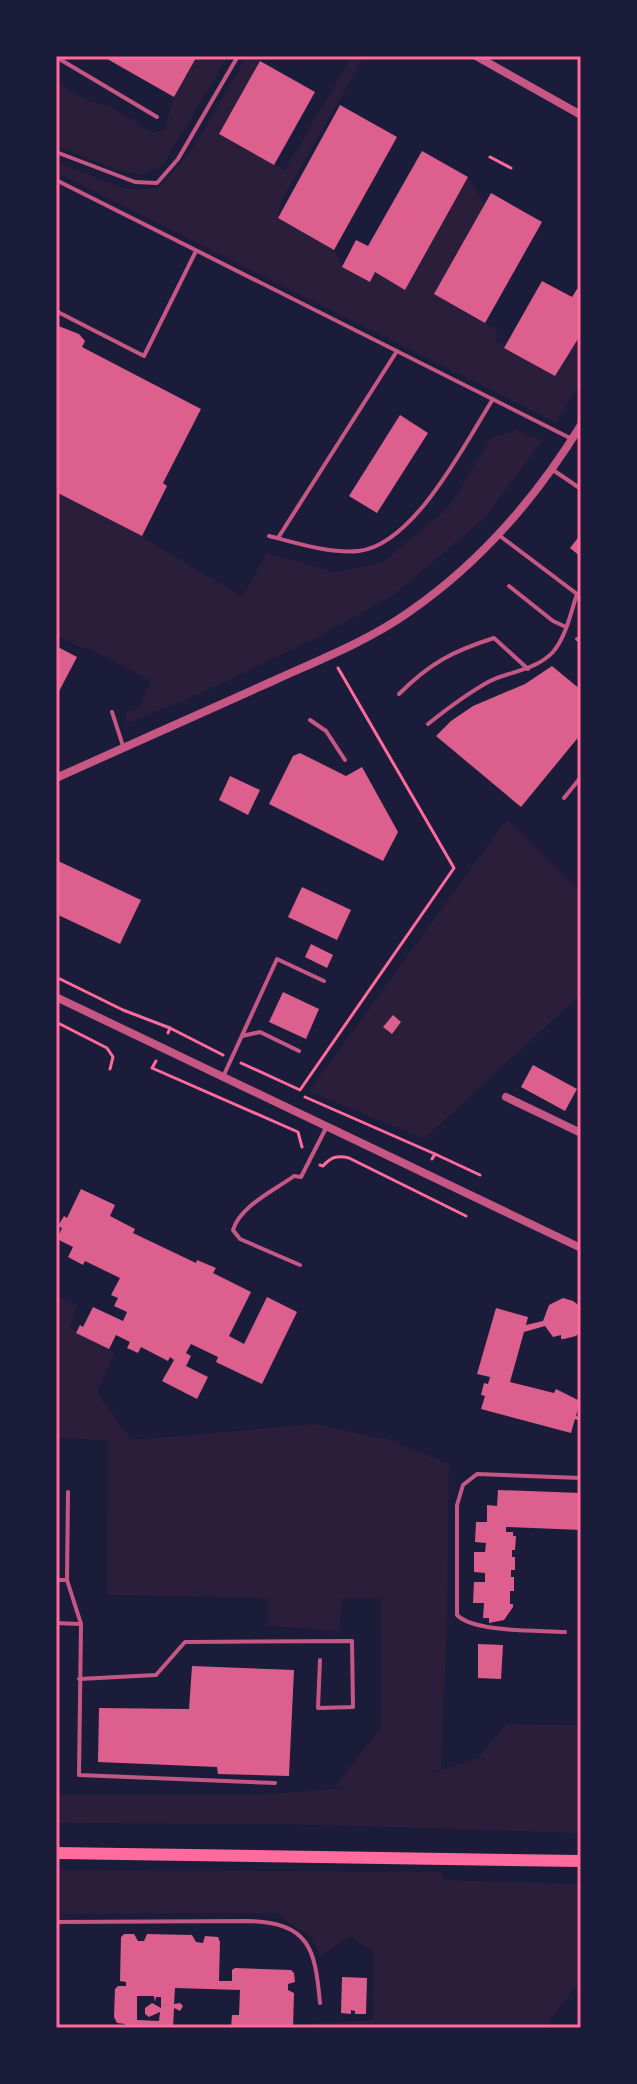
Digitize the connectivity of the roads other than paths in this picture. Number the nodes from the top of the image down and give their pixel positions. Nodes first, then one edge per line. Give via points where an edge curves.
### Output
1 (238, 56) edge
2 (476, 56) edge
3 (56, 57) edge
4 (581, 115) edge
5 (157, 117) dead end
6 (56, 152) edge
7 (56, 180) edge
8 (196, 251) junction
9 (56, 311) edge
10 (397, 351) junction
11 (493, 399) junction
12 (581, 425) edge
13 (572, 439) junction
14 (551, 469) junction
15 (581, 489) edge
16 (499, 535) junction
17 (269, 536) dead end
18 (278, 538) junction
19 (509, 586) dead end
20 (579, 596) edge
21 (566, 627) junction
22 (528, 669) junction
23 (399, 694) dead end
24 (112, 712) dead end
25 (310, 720) dead end
26 (428, 724) dead end
27 (124, 748) junction
28 (345, 760) dead end
29 (581, 777) edge
30 (56, 778) edge
31 (564, 798) dead end
32 (324, 981) dead end
33 (56, 997) edge
34 (242, 1036) junction
35 (299, 1051) dead end
36 (223, 1077) junction
37 (506, 1097) dead end
38 (327, 1126) junction
39 (581, 1133) edge
40 (581, 1248) edge
41 (300, 1265) dead end
42 (581, 1478) edge
43 (68, 1492) dead end
44 (56, 1580) edge
45 (67, 1580) junction
46 (56, 1623) edge
47 (81, 1624) junction
48 (565, 1632) dead end
49 (320, 1660) dead end
50 (79, 1679) junction
51 (275, 1783) dead end
52 (56, 1853) edge
53 (581, 1861) edge
54 (56, 1922) edge
55 (320, 2003) dead end

1 - 6 lane via 178,159 157,183 135,182
2 - 4 street
3 - 5 lane
7 - 8 lane
8 - 9 lane via 144,356
8 - 10 lane
10 - 11 lane
10 - 18 lane
11 - 13 lane
11 - 18 lane via 426,503 385,542 360,551
12 - 13 street
13 - 14 street
14 - 15 lane
14 - 16 street
16 - 20 lane
16 - 27 street via 454,579 379,631
17 - 18 lane
19 - 21 lane
20 - 21 lane
21 - 22 lane via 553,652
22 - 23 lane via 494,638 459,649 422,671
22 - 26 lane via 493,680
24 - 27 lane
25 - 28 lane via 326,731
27 - 30 street
29 - 31 lane
32 - 34 lane via 277,959
33 - 36 street
34 - 35 lane via 260,1032
34 - 36 lane
36 - 38 street
37 - 39 street
38 - 40 street
38 - 41 lane via 301,1177 294,1176 248,1210 233,1230 240,1239
42 - 48 lane via 477,1474 463,1485 457,1505 457,1615 481,1626
43 - 45 lane
44 - 45 lane
45 - 47 lane
46 - 47 lane
47 - 50 lane
49 - 50 lane via 318,1708 353,1707 352,1641 185,1642 156,1675
50 - 51 lane via 79,1775
52 - 53 main road
54 - 55 lane via 271,1922 289,1927 312,1949

